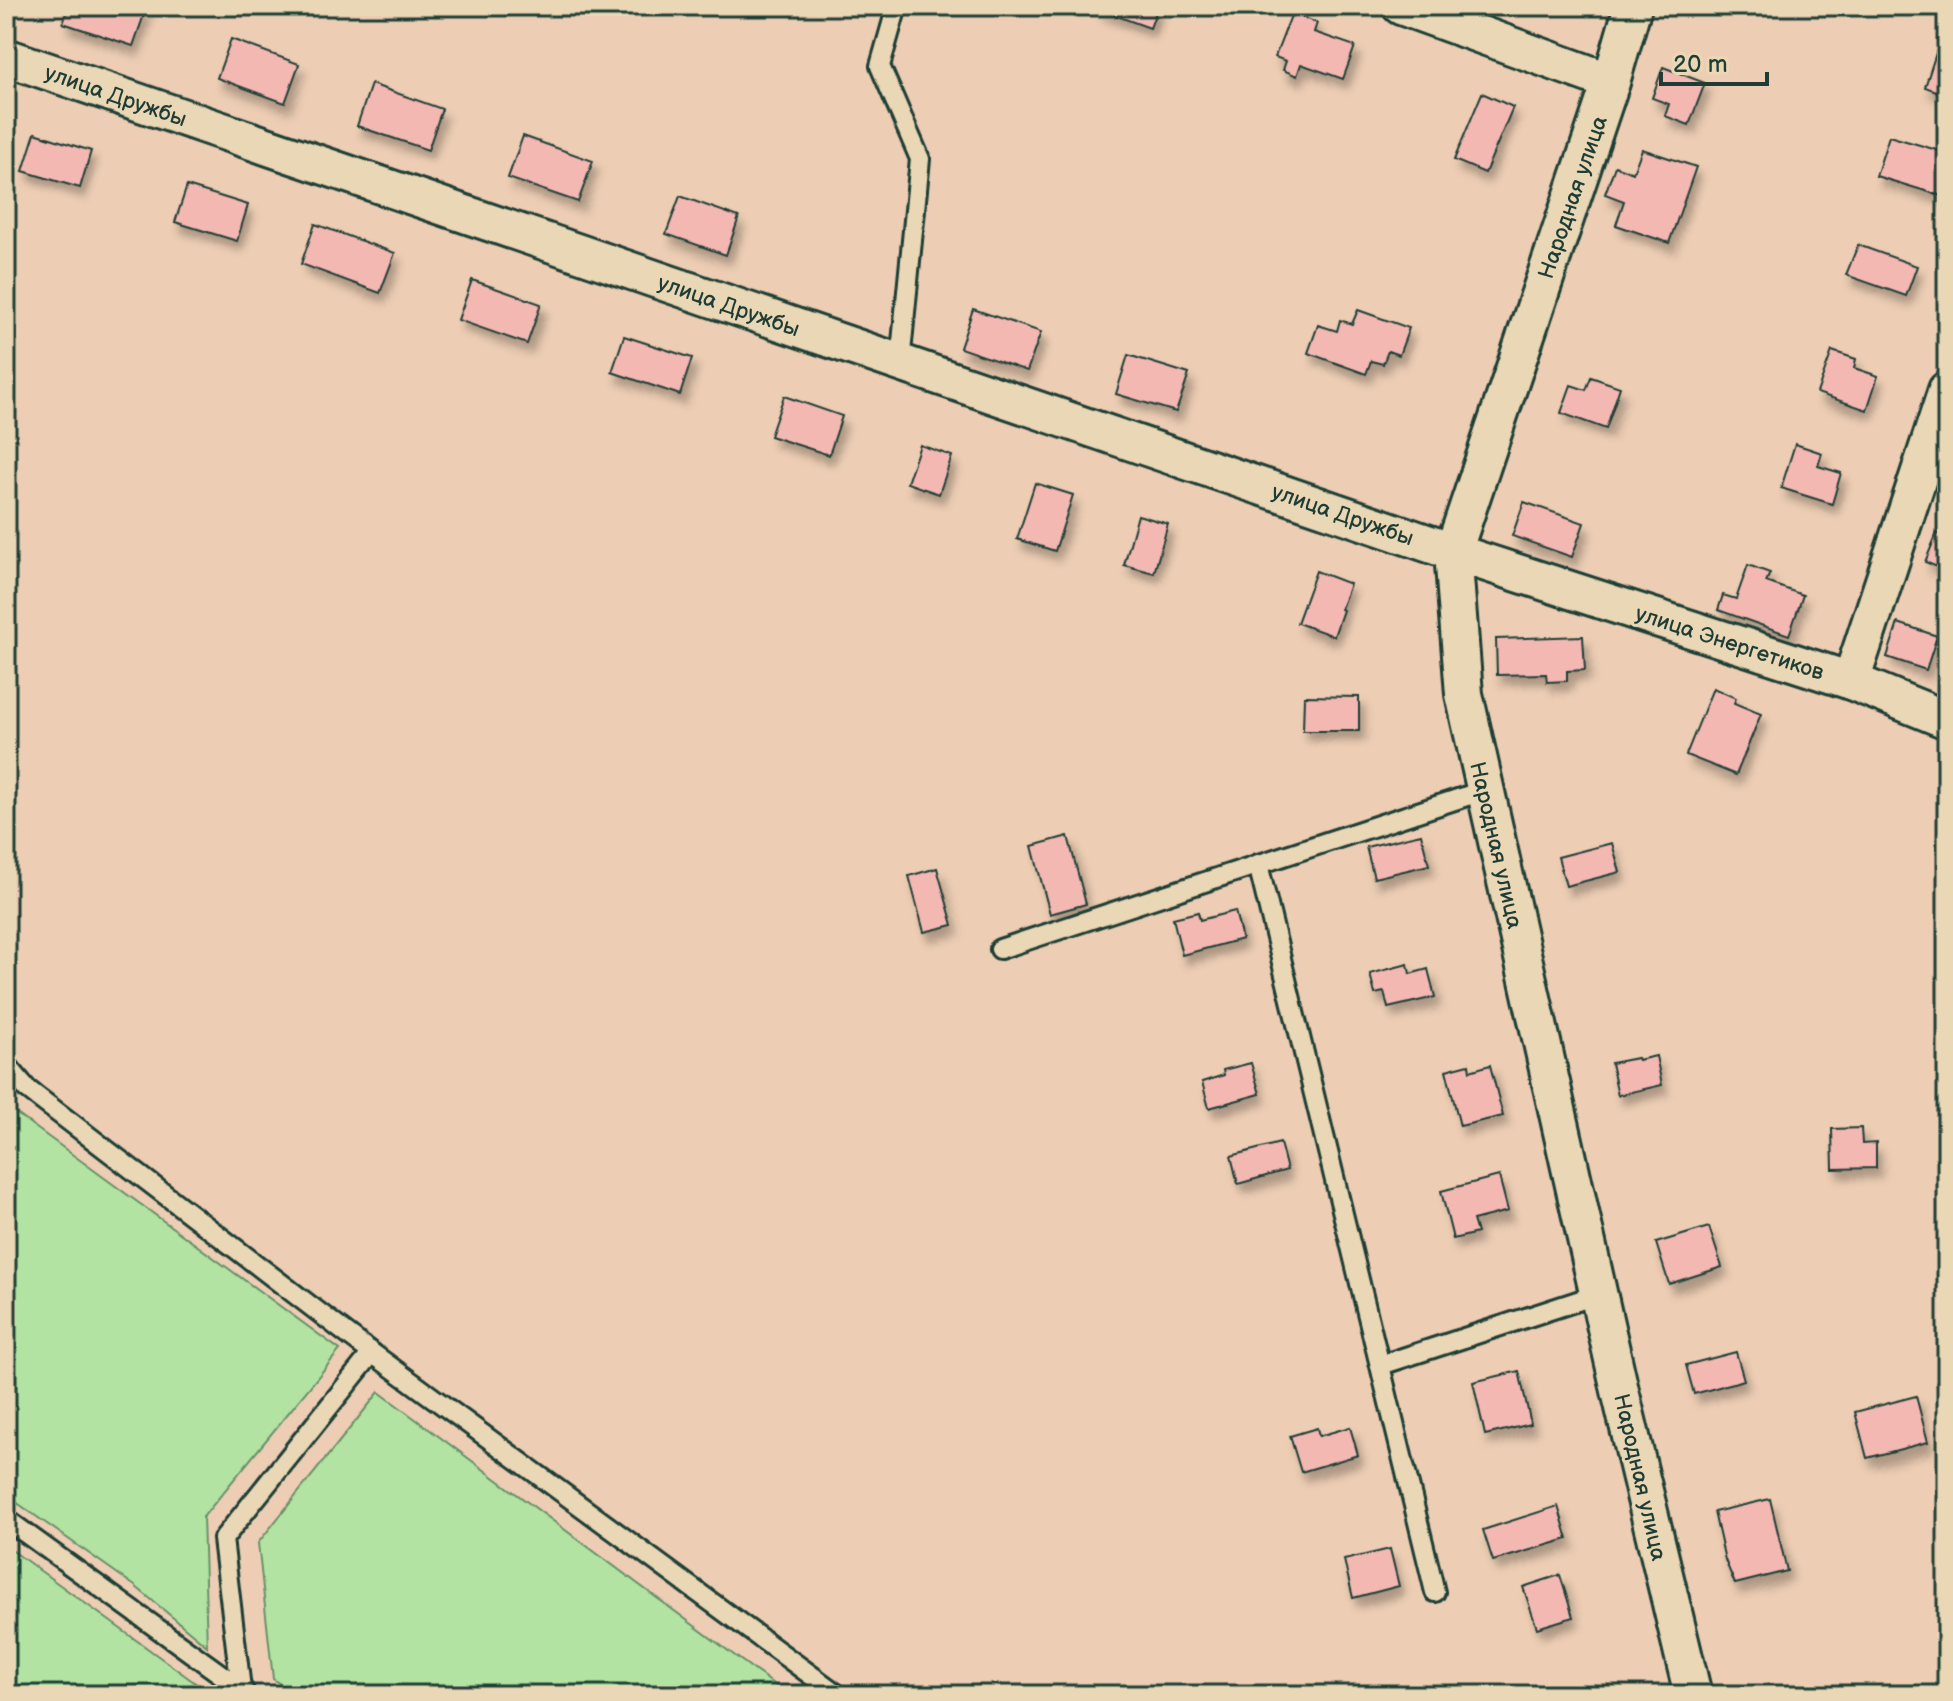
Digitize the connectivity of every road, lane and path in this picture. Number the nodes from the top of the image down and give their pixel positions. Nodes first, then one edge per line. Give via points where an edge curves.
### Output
1 (897, 6) edge
2 (1401, 6) edge
3 (1633, 6) edge
4 (6, 57) edge
5 (1611, 82) junction
6 (900, 363) junction
7 (1947, 390) edge
8 (1453, 552) junction
9 (1851, 681) junction
10 (1947, 720) edge
11 (1485, 790) junction
12 (1258, 864) junction
13 (1000, 949) dead end
14 (6, 1064) edge
15 (1599, 1294) junction
16 (372, 1353) junction
17 (1381, 1365) junction
18 (6, 1519) edge
19 (1435, 1592) dead end
20 (246, 1692) edge
21 (838, 1695) edge
22 (1693, 1695) edge

1 - 6 lane via 880,66 920,159
2 - 5 street
3 - 5 street, Народная улица
4 - 6 street, улица Дружбы
5 - 8 street, Народная улица
6 - 8 street, улица Дружбы
7 - 9 street, улица Энергетиков
8 - 9 street, улица Энергетиков
8 - 11 street, Народная улица via 1464,694
9 - 10 street
11 - 12 lane
11 - 15 street, Народная улица
12 - 13 lane
12 - 17 lane
14 - 16 lane via 27,1089
15 - 17 lane
15 - 22 street, Народная улица
16 - 20 lane via 223,1539
16 - 21 lane
17 - 19 lane
18 - 20 lane

